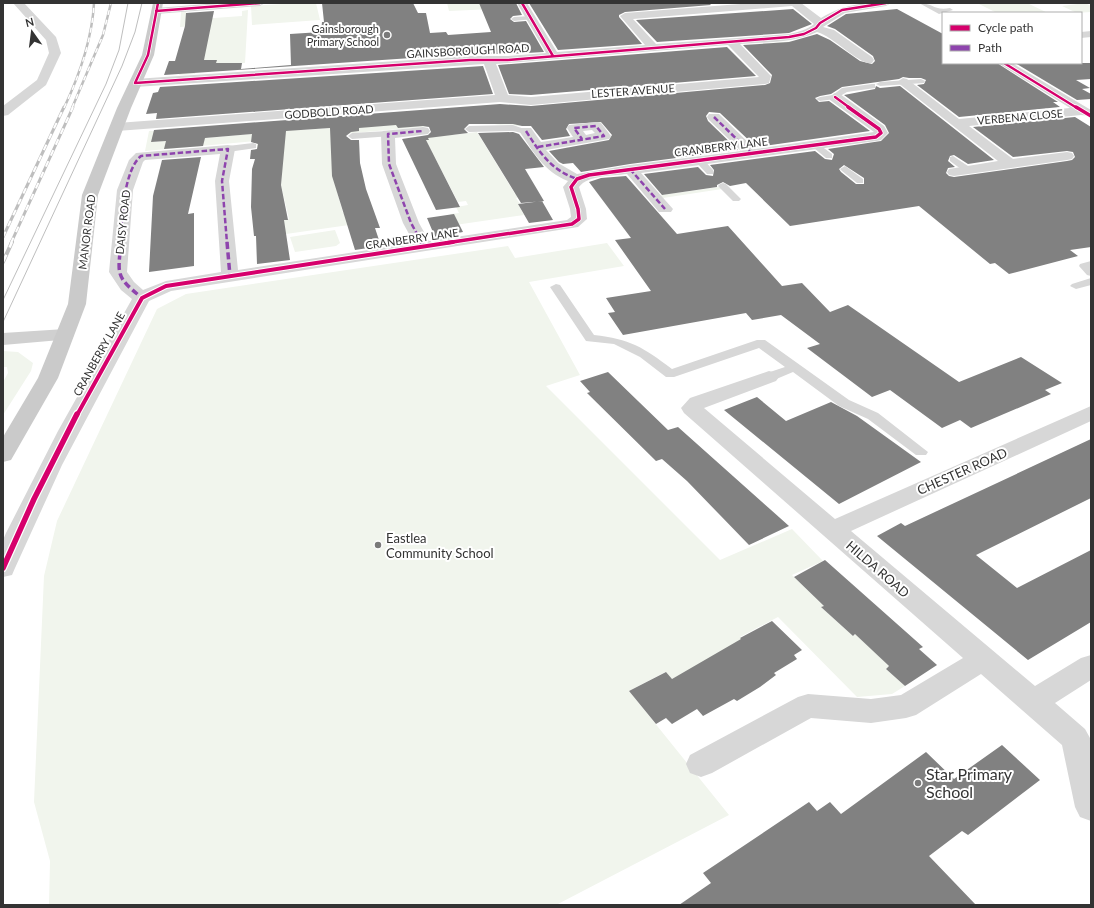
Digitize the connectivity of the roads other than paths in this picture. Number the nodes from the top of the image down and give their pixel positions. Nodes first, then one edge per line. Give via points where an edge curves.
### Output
1 (18, 3) edge
2 (260, 3) edge
3 (522, 3) edge
4 (886, 3) edge
5 (922, 3) edge
6 (867, 4) edge
7 (157, 7) edge
8 (950, 10) dead end
9 (531, 18) junction
10 (514, 19) dead end
11 (818, 26) junction
12 (731, 42) junction
13 (653, 48) junction
14 (553, 56) junction
15 (489, 60) junction
16 (868, 60) dead end
17 (1006, 64) edge
18 (921, 81) dead end
19 (903, 82) junction
20 (135, 83) junction
21 (835, 97) junction
22 (500, 98) junction
23 (820, 99) dead end
24 (3, 112) edge
25 (1087, 114) edge
26 (714, 117) dead end
27 (957, 123) junction
28 (117, 127) junction
29 (469, 129) dead end
30 (423, 131) dead end
31 (526, 131) joint
32 (388, 134) junction
33 (352, 136) dead end
34 (582, 139) dead end
35 (252, 146) dead end
36 (817, 146) junction
37 (538, 147) junction
38 (228, 149) junction
39 (751, 152) junction
40 (829, 156) dead end
41 (1067, 156) dead end
42 (698, 160) junction
43 (1010, 164) junction
44 (958, 167) dead end
45 (630, 168) junction
46 (845, 169) dead end
47 (710, 172) dead end
48 (577, 179) junction
49 (860, 181) dead end
50 (723, 186) dead end
51 (736, 199) dead end
52 (665, 209) dead end
53 (424, 247) junction
54 (1091, 264) edge
55 (1091, 272) edge
56 (230, 276) junction
57 (1091, 281) edge
58 (1076, 286) dead end
59 (556, 287) dead end
60 (142, 298) junction
61 (65, 335) junction
62 (3, 339) edge
63 (796, 367) junction
64 (769, 377) joint
65 (1091, 413) edge
66 (921, 452) dead end
67 (3, 455) edge
68 (832, 530) junction
69 (3, 568) edge
70 (983, 659) junction
71 (1091, 666) edge
72 (1033, 702) junction
73 (701, 764) dead end
74 (1091, 807) edge

1 - 24 street via 52,39 55,52 42,82
2 - 7 street
3 - 9 street
4 - 6 street, GAINSBOROUGH ROAD
5 - 8 lane via 939,12
6 - 11 street, GAINSBOROUGH ROAD via 842,10
7 - 20 main road, MANOR ROAD via 148,55
9 - 10 lane
9 - 14 street
11 - 12 street, GAINSBOROUGH ROAD via 804,34 789,37
11 - 13 street via 794,4 624,15
11 - 16 street
12 - 13 street, GAINSBOROUGH ROAD
12 - 22 street, LESTER AVENUE via 770,80 531,101
13 - 14 street, GAINSBOROUGH ROAD
14 - 15 street, GAINSBOROUGH ROAD
15 - 20 street, GAINSBOROUGH ROAD
15 - 22 street via 502,93
17 - 25 street
18 - 19 lane
19 - 21 lane via 845,90
19 - 27 street, VERBENA CLOSE
20 - 28 main road, MANOR ROAD
21 - 23 lane
21 - 36 street, CRANBERRY LANE via 881,133 876,138
22 - 28 street, GODBOLD ROAD
25 - 27 street, VERBENA CLOSE
26 - 39 street
27 - 43 street, VERBENA CLOSE
28 - 61 main road, MANOR ROAD via 90,195 80,293
29 - 31 lane via 513,128
30 - 32 street
31 - 37 street
32 - 33 lane
32 - 53 street via 389,164 411,223
34 - 37 street
35 - 38 lane
36 - 39 street, CRANBERRY LANE via 758,154
36 - 40 lane
37 - 48 street via 552,168 564,176
38 - 56 street via 222,181
38 - 60 street, DAISY ROAD via 150,154 136,160 125,190 118,272 127,286
39 - 42 street, CRANBERRY LANE
41 - 43 street
42 - 45 street, CRANBERRY LANE
42 - 47 lane
43 - 44 street
45 - 48 street, CRANBERRY LANE
45 - 52 street
46 - 49 lane
48 - 53 street, CRANBERRY LANE via 571,187 571,194 580,208 579,219 572,224
50 - 51 lane
53 - 56 street, CRANBERRY LANE
54 - 55 lane via 1084,266
56 - 60 street, CRANBERRY LANE via 166,286
57 - 58 lane
59 - 63 lane via 590,338 617,341 644,354 670,374 761,343
60 - 69 street, CRANBERRY LANE via 101,368 21,526
61 - 62 main road
61 - 67 main road, MANOR ROAD via 48,378
63 - 64 lane
63 - 66 lane via 844,403 873,416
64 - 68 street, HILDA ROAD via 697,403 691,408
65 - 68 street, CHESTER ROAD
68 - 70 street, HILDA ROAD
70 - 72 street, HILDA ROAD
70 - 73 street via 906,706 871,711 808,706
71 - 72 street
72 - 74 street, HILDA ROAD via 1075,738

